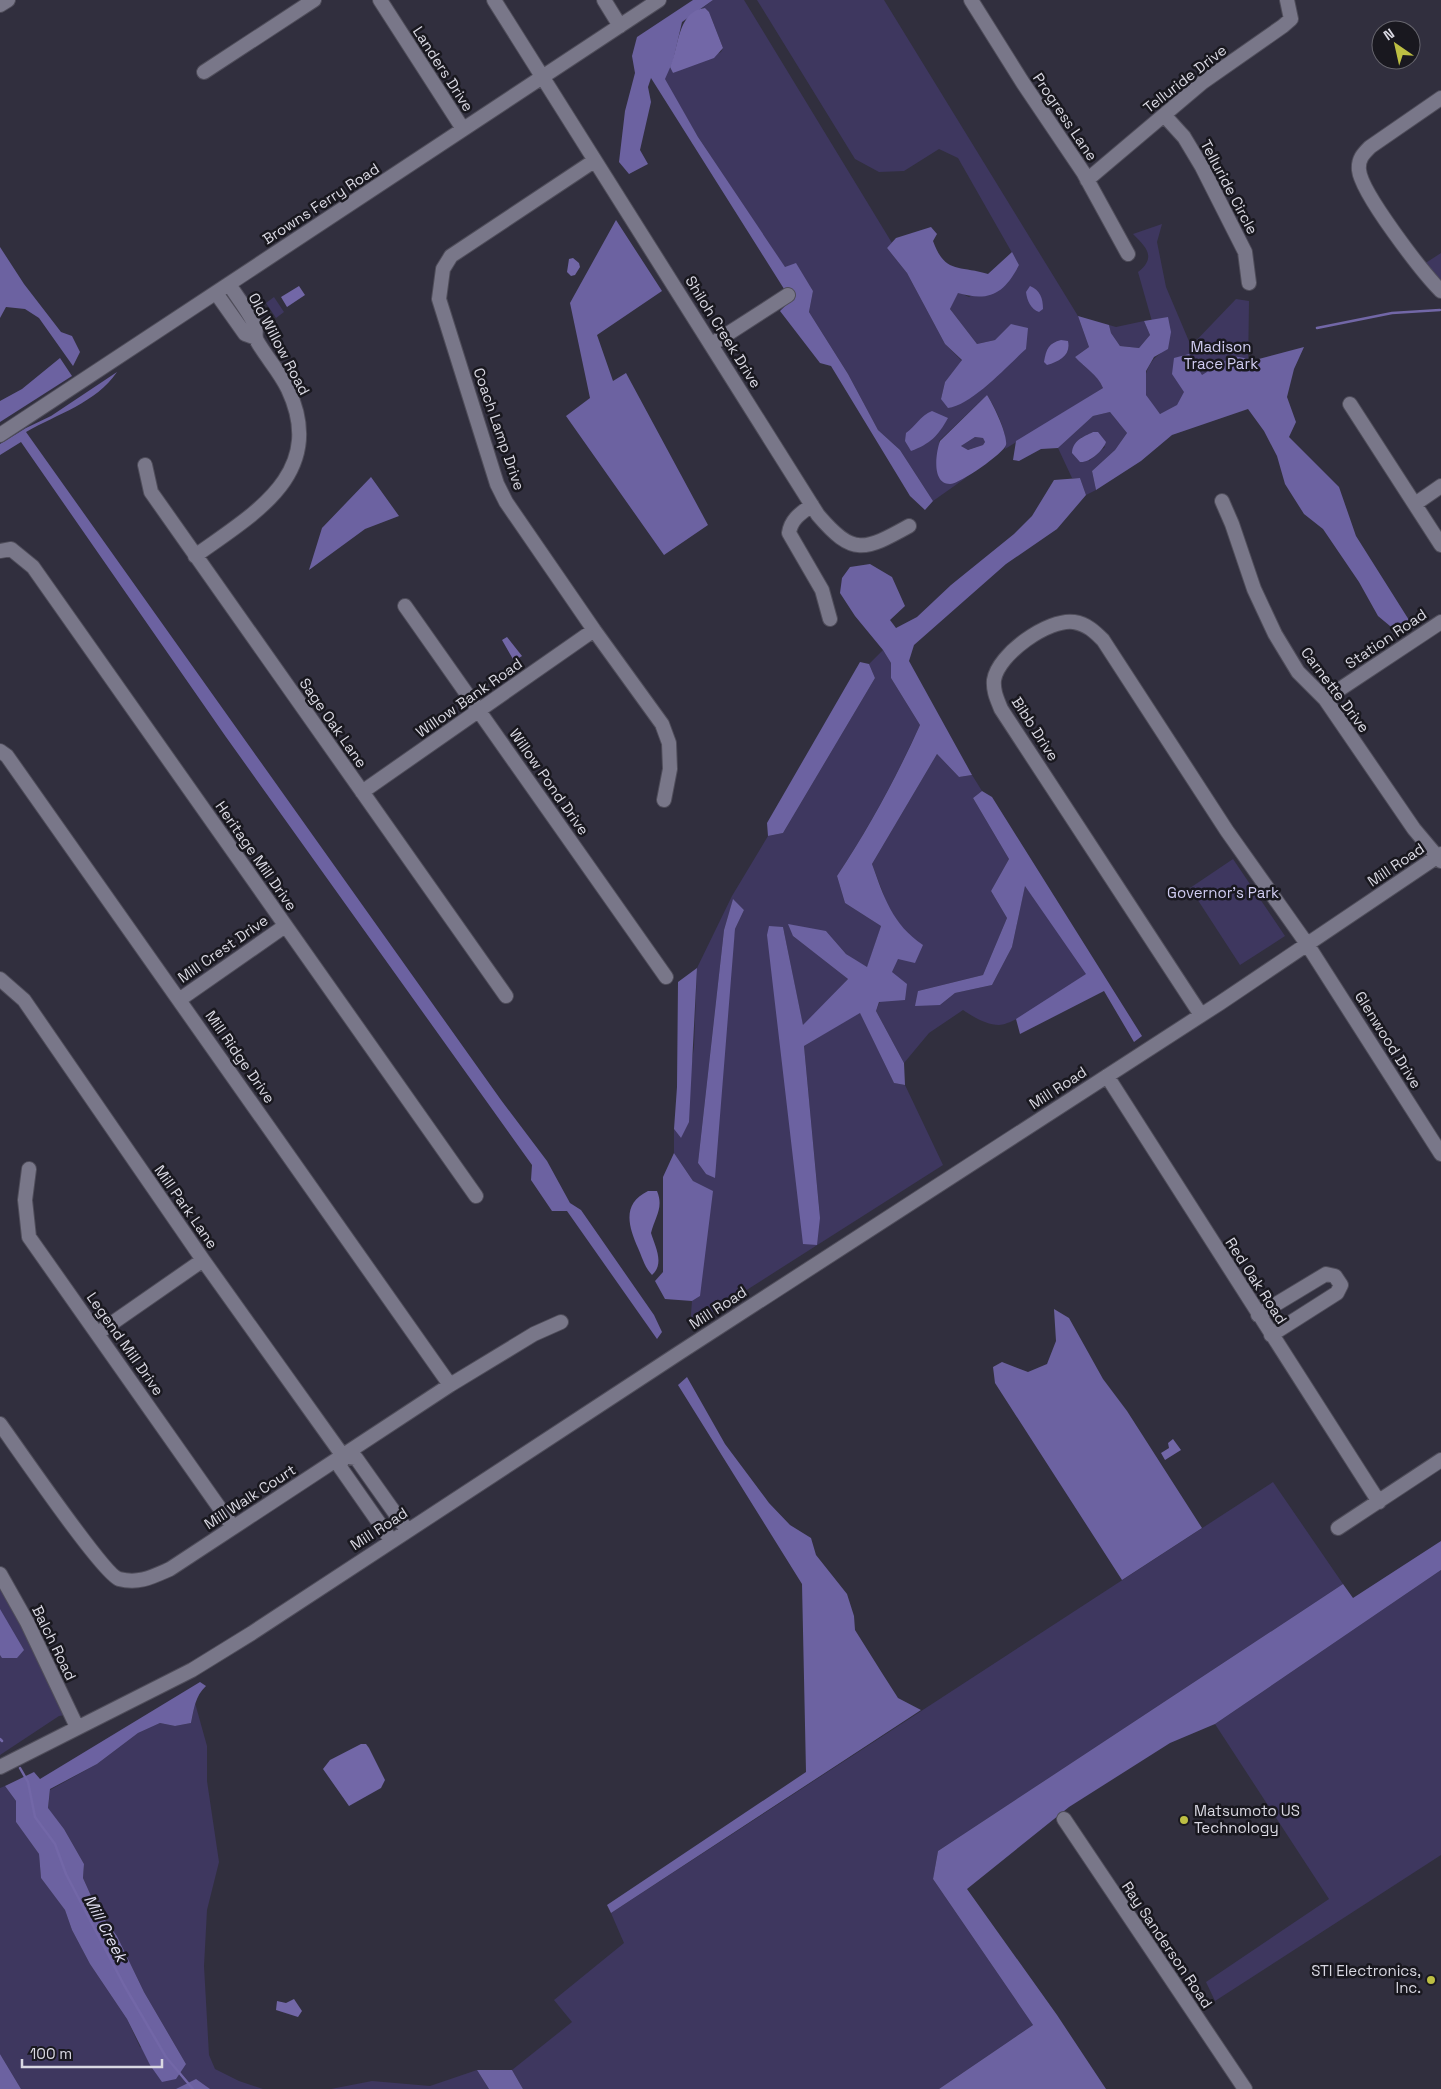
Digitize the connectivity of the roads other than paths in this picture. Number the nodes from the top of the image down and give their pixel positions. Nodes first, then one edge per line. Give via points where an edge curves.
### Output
1 (8, 0) edge
2 (314, 0) edge
3 (380, 0) edge
4 (494, 0) edge
5 (604, 0) edge
6 (660, 0) edge
7 (971, 0) edge
8 (1287, 0) edge
9 (0, 5) edge
10 (620, 26) junction
11 (204, 72) dead end
12 (543, 77) junction
13 (1441, 98) edge
14 (1164, 115) junction
15 (463, 130) junction
16 (594, 161) junction
17 (1087, 180) junction
18 (1128, 254) dead end
19 (1249, 283) dead end
20 (229, 284) junction
21 (1441, 290) edge
22 (216, 293) junction
23 (788, 295) dead end
24 (256, 338) junction
25 (712, 344) junction
26 (1350, 404) dead end
27 (0, 435) edge
28 (145, 465) dead end
29 (1441, 486) edge
30 (1222, 501) dead end
31 (1415, 504) junction
32 (812, 505) junction
33 (909, 526) dead end
34 (1441, 545) edge
35 (0, 551) edge
36 (195, 556) junction
37 (404, 606) dead end
38 (830, 619) dead end
39 (1441, 622) edge
40 (594, 630) junction
41 (1325, 699) junction
42 (479, 712) junction
43 (0, 751) edge
44 (362, 792) junction
45 (664, 800) dead end
46 (1440, 857) edge
47 (285, 926) junction
48 (1307, 944) junction
49 (666, 977) dead end
50 (0, 979) edge
51 (506, 996) dead end
52 (180, 1000) junction
53 (1201, 1014) junction
54 (1106, 1076) junction
55 (1441, 1154) edge
56 (29, 1169) dead end
57 (476, 1196) dead end
58 (203, 1260) junction
59 (1258, 1315) junction
60 (561, 1322) dead end
61 (98, 1333) junction
62 (1271, 1335) junction
63 (450, 1385) junction
64 (0, 1424) edge
65 (343, 1456) junction
66 (1441, 1460) edge
67 (1379, 1502) junction
68 (232, 1527) junction
69 (1338, 1528) dead end
70 (407, 1530) junction
71 (391, 1540) junction
72 (0, 1574) edge
73 (76, 1727) junction
74 (0, 1767) edge
75 (1064, 1819) dead end
76 (1245, 2089) edge

1 - 9 street
2 - 11 street
3 - 15 street, Landers Drive
4 - 12 street, Shiloh Creek Drive
5 - 10 street
6 - 10 street, Browns Ferry Road
7 - 17 street, Progress Lane
8 - 14 street, Telluride Drive via 1291,18 1283,26 1203,82
10 - 12 street, Browns Ferry Road
12 - 15 street, Browns Ferry Road
12 - 16 street, Shiloh Creek Drive
13 - 21 street via 1370,147 1360,157 1359,171 1367,191 1424,274
14 - 17 street, Telluride Drive
14 - 19 street, Telluride Circle via 1184,137 1237,235 1245,252
15 - 20 street, Browns Ferry Road
16 - 25 street, Shiloh Creek Drive
16 - 40 street, Coach Lamp Drive via 451,256 443,269 439,299 497,484
17 - 18 street, Progress Lane
20 - 22 street, Browns Ferry Road
20 - 24 street, Old Willow Road via 255,326
22 - 24 street via 245,334
22 - 27 street, Browns Ferry Road
23 - 25 street
24 - 36 street, Old Willow Road via 287,389 295,410 298,432 296,455 285,481 270,500
25 - 32 street, Shiloh Creek Drive
26 - 31 street
28 - 36 street, Sage Oak Lane via 151,492
29 - 31 street
30 - 41 street, Carnette Drive via 1254,589 1275,634 1298,672
31 - 34 street
32 - 33 street, Shiloh Creek Drive via 843,541 857,545 885,540
32 - 38 street via 797,516 788,533 822,590
35 - 47 street, Heritage Mill Drive via 11,549 33,567
36 - 44 street, Sage Oak Lane
37 - 42 street, Willow Pond Drive
39 - 41 street, Station Road
40 - 42 street, Willow Bank Road
40 - 45 street, Coach Lamp Drive via 662,724 669,743 670,769
41 - 46 street, Carnette Drive via 1414,829
42 - 44 street, Willow Bank Road
42 - 49 street, Willow Pond Drive
43 - 52 street, Mill Ridge Drive via 7,756
44 - 51 street, Sage Oak Lane
46 - 48 street, Mill Road
47 - 52 street, Mill Crest Drive
47 - 57 street, Heritage Mill Drive
48 - 53 street, Mill Road
48 - 53 street, Bibb Drive via 1227,832 1103,640 1092,628 1062,622 1049,626 1018,646 998,667 994,679 995,695 1001,709
48 - 55 street, Glenwood Drive
50 - 58 street, Mill Park Lane via 24,1000
52 - 63 street, Mill Ridge Drive
53 - 54 street, Mill Road
54 - 59 street, Red Oak Road
54 - 70 street, Mill Road
56 - 61 street, Legend Mill Drive via 25,1200 29,1237
58 - 61 street
58 - 65 street, Mill Park Lane
59 - 62 street, Red Oak Road
59 - 62 street via 1326,1274 1334,1276 1340,1285 1337,1293
60 - 63 street, Mill Walk Court via 534,1334
61 - 68 street, Legend Mill Drive
62 - 67 street, Red Oak Road
63 - 65 street, Mill Walk Court
64 - 68 street, Mill Walk Court via 97,1558 117,1579 143,1582 170,1569
65 - 68 street, Mill Walk Court
65 - 70 street, Mill Park Lane via 356,1458
65 - 71 street, Mill Park Lane via 340,1467
66 - 67 street
67 - 69 street
70 - 71 street, Mill Road
71 - 73 street, Mill Road via 192,1670
72 - 73 street, Balch Road
73 - 74 street, Mill Road
75 - 76 street, Ray Sanderson Road

